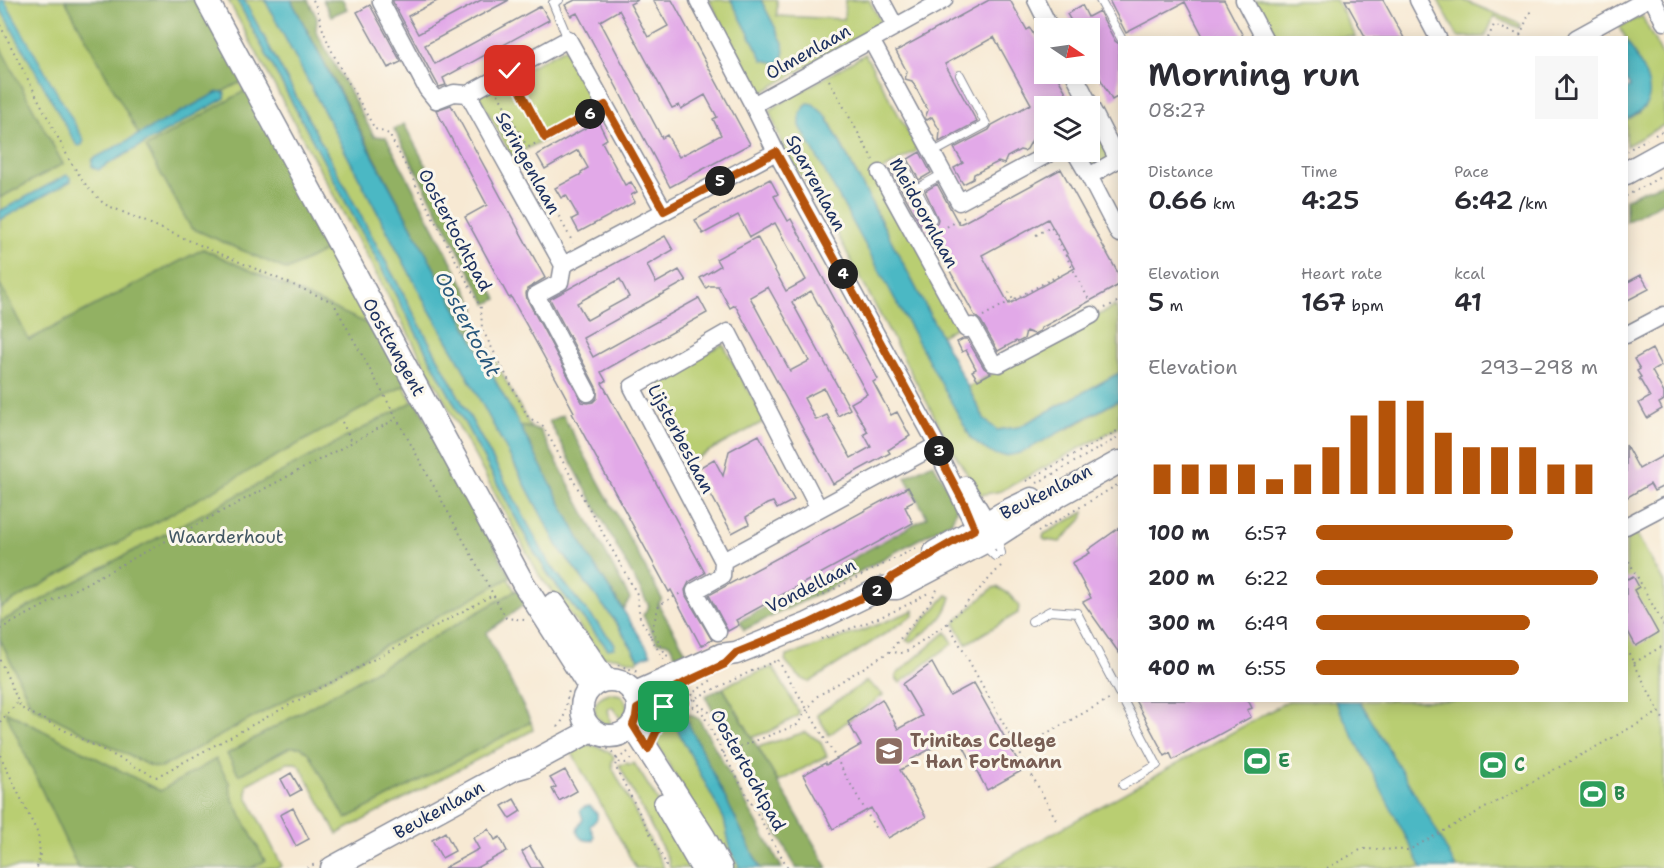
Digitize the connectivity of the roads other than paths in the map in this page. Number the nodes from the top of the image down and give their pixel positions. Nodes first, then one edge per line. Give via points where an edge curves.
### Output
1 (207, 0) edge
2 (222, 0) edge
3 (559, 0) edge
4 (698, 0) edge
5 (881, 0) edge
6 (944, 0) edge
7 (1036, 0) edge
8 (1100, 0) edge
9 (1244, 0) edge
10 (1418, 0) edge
11 (1645, 0) edge
12 (1653, 0) edge
13 (382, 1) edge
14 (916, 8) edge
15 (1045, 18) edge
16 (1664, 22) edge
17 (895, 26) junction
18 (1120, 36) edge
19 (1263, 36) edge
20 (1437, 36) edge
21 (1580, 36) edge
22 (568, 39) junction
23 (871, 40) junction
24 (960, 75) dead end
25 (468, 94) junction
26 (753, 105) junction
27 (1100, 136) edge
28 (776, 152) junction
29 (1664, 152) edge
30 (932, 153) junction
31 (1118, 160) edge
32 (1664, 161) edge
33 (1036, 162) edge
34 (1081, 162) edge
35 (903, 164) dead end
36 (880, 172) road end
37 (1628, 172) edge
38 (943, 174) junction
39 (1089, 176) junction
40 (1628, 181) edge
41 (916, 189) junction
42 (664, 211) junction
43 (932, 219) dead end
44 (1118, 232) edge
45 (563, 265) junction
46 (1092, 315) road end
47 (1664, 315) edge
48 (1628, 334) edge
49 (588, 393) dead end
50 (937, 445) junction
51 (1118, 454) edge
52 (1118, 463) edge
53 (1664, 506) edge
54 (819, 509) junction
55 (1628, 525) edge
56 (992, 543) junction
57 (723, 561) junction
58 (1032, 621) dead end
59 (718, 632) dead end
60 (602, 678) junction
61 (1115, 695) edge
62 (655, 702) junction
63 (1124, 702) edge
64 (588, 724) junction
65 (1123, 785) dead end
66 (332, 868) edge
67 (702, 868) edge
68 (721, 868) edge

1 - 60 main road, Oosttangent via 523,583
2 - 60 main road, Oosttangent via 536,577
3 - 22 lane via 553,3
4 - 26 street, Sparrenlaan
5 - 17 street
6 - 14 street, Olmenlaan
7 - 15 street
8 - 18 lane
9 - 19 street
10 - 20 street
11 - 21 street
12 - 16 street
13 - 25 street via 436,100 454,93
14 - 17 street, Olmenlaan
17 - 23 street, Olmenlaan
22 - 25 street
22 - 42 street
23 - 26 street, Olmenlaan
23 - 30 street, Meidoornlaan
24 - 30 lane, Meidoornlaan via 986,124
25 - 45 street, Seringenlaan
26 - 28 street, Sparrenlaan
27 - 31 street
28 - 42 street
28 - 50 street, Sparrenlaan
29 - 37 main road
30 - 38 street, Meidoornlaan
31 - 39 street
32 - 40 main road
33 - 38 street, Meidoornlaan via 963,209
34 - 39 street
35 - 41 lane
36 - 46 street, Meidoornlaan via 966,329 972,326 995,364
38 - 41 lane
39 - 44 street
41 - 43 lane
42 - 45 street
45 - 49 street via 560,282 536,296
47 - 48 street
50 - 54 street
50 - 56 street, Sparrenlaan via 952,464
51 - 56 main road, Beukenlaan
52 - 56 main road, Beukenlaan via 1061,494
53 - 55 street
54 - 57 street
54 - 57 street, Lijsterbeslaan via 728,332 632,387
56 - 62 main road, Beukenlaan via 897,588 882,588 736,653 725,664
57 - 59 street via 722,576 695,591
58 - 61 lane via 1050,611 1077,613
60 - 62 main road via 620,682
60 - 64 main road via 582,702
62 - 64 main road via 611,736 602,735
62 - 67 main road via 670,811
62 - 68 main road via 704,837
63 - 65 lane via 1157,765
64 - 66 main road, Beukenlaan via 525,766

